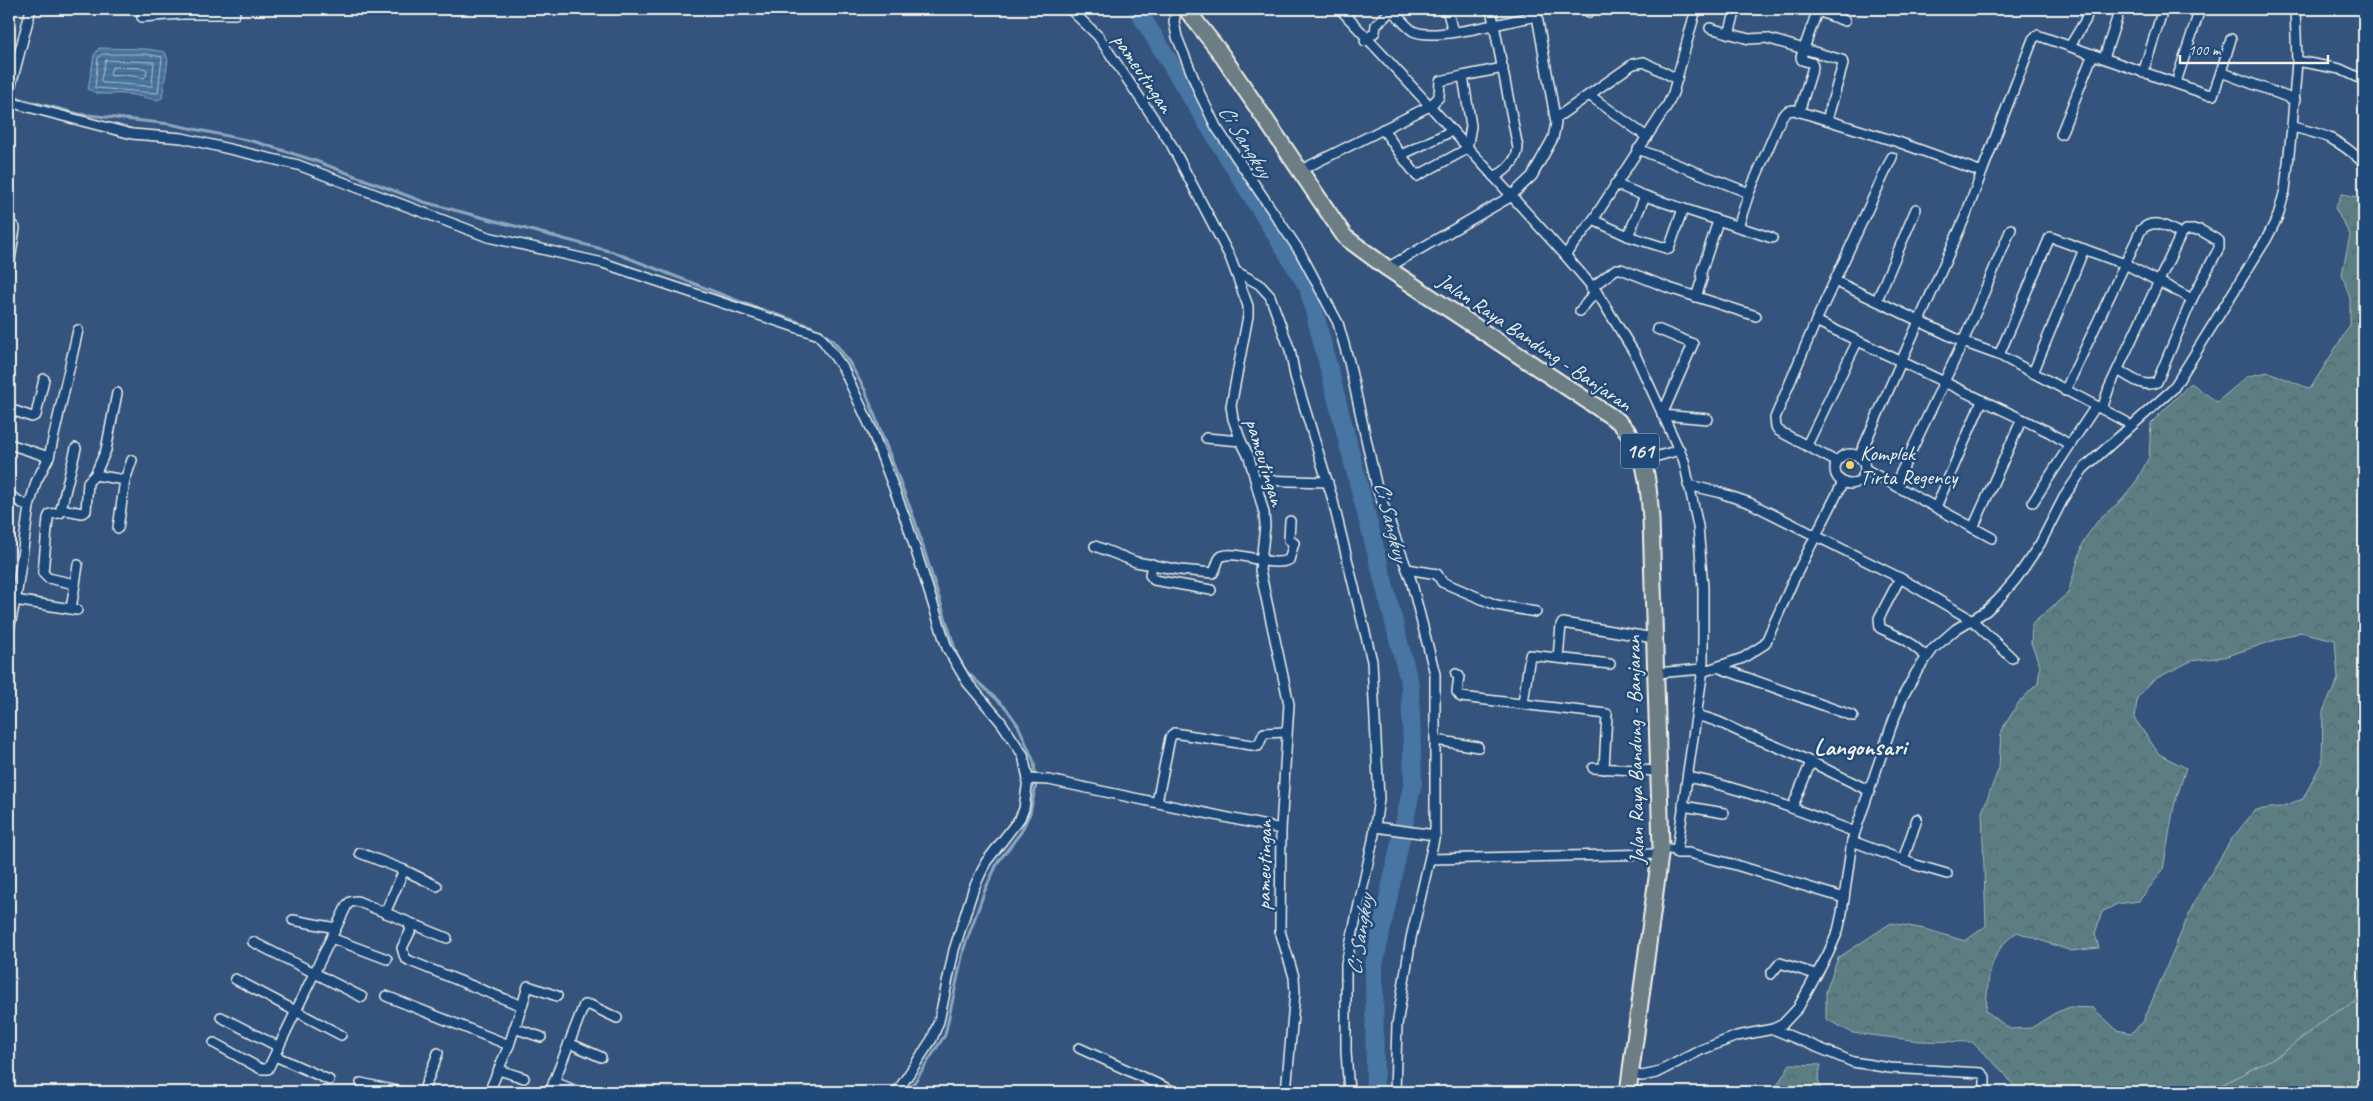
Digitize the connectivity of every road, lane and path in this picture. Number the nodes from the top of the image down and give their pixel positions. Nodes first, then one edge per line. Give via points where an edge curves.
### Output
1 (31, 9) edge
2 (1070, 9) edge
3 (1176, 9) edge
4 (1186, 9) edge
5 (1340, 9) edge
6 (1392, 9) edge
7 (1447, 9) edge
8 (1491, 9) edge
9 (1696, 9) edge
10 (1736, 9) edge
11 (2089, 9) edge
12 (2120, 9) edge
13 (2163, 9) edge
14 (2200, 9) edge
15 (2295, 9) edge
16 (1818, 10) edge
17 (181, 12) edge
18 (1536, 12) edge
19 (235, 14) dead end
20 (142, 17) dead end
21 (1845, 21) dead end
22 (1494, 25) junction
23 (1710, 28) dead end
24 (1453, 32) junction
25 (1729, 34) junction
26 (2231, 39) dead end
27 (1366, 40) junction
28 (2070, 46) junction
29 (1803, 48) junction
30 (2093, 54) junction
31 (2104, 58) junction
32 (2297, 61) junction
33 (1504, 68) junction
34 (2221, 72) junction
35 (2143, 73) junction
36 (1463, 76) junction
37 (2178, 76) dead end
38 (1677, 79) junction
39 (2364, 80) edge
40 (9, 92) edge
41 (1589, 95) junction
42 (2295, 100) junction
43 (9, 102) edge
44 (1430, 106) junction
45 (1799, 112) junction
46 (1556, 118) junction
47 (1828, 120) junction
48 (2292, 126) junction
49 (1383, 129) junction
50 (1452, 131) junction
51 (2061, 134) dead end
52 (1647, 137) junction
53 (1467, 149) junction
54 (1638, 150) junction
55 (1402, 155) junction
56 (1892, 156) dead end
57 (2364, 163) edge
58 (1299, 171) junction
59 (1982, 172) junction
60 (1493, 176) junction
61 (1615, 184) junction
62 (1749, 193) junction
63 (1511, 196) junction
64 (1645, 196) junction
65 (1683, 209) junction
66 (1916, 209) dead end
67 (1593, 220) junction
68 (1718, 221) junction
69 (9, 222) edge
70 (1738, 227) junction
71 (2011, 230) dead end
72 (2181, 234) junction
73 (1628, 236) junction
74 (1772, 238) dead end
75 (2084, 249) junction
76 (1566, 255) junction
77 (2125, 264) junction
78 (9, 267) edge
79 (1388, 268) junction
80 (1237, 272) junction
81 (1835, 281) junction
82 (2160, 282) junction
83 (1594, 289) junction
84 (1696, 297) junction
85 (2192, 299) junction
86 (1877, 300) junction
87 (1580, 311) dead end
88 (1756, 316) dead end
89 (1920, 320) junction
90 (1816, 321) junction
91 (78, 330) dead end
92 (1657, 330) dead end
93 (1857, 342) junction
94 (1963, 342) junction
95 (1999, 355) junction
96 (1900, 361) junction
97 (2118, 370) junction
98 (2032, 373) junction
99 (44, 379) dead end
100 (1944, 383) junction
101 (2065, 391) junction
102 (117, 393) dead end
103 (1982, 401) junction
104 (2099, 407) junction
105 (9, 414) edge
106 (1664, 414) junction
107 (1708, 419) dead end
108 (2021, 421) junction
109 (2126, 422) dead end
110 (1206, 438) dead end
111 (1240, 441) junction
112 (9, 444) edge
113 (1807, 445) junction
114 (2070, 445) junction
115 (76, 448) dead end
116 (1680, 450) junction
117 (50, 457) junction
118 (1643, 457) junction
119 (1858, 457) junction
120 (132, 460) dead end
121 (1837, 462) junction
122 (1865, 469) junction
123 (95, 475) junction
124 (125, 480) junction
125 (1256, 480) junction
126 (1328, 482) junction
127 (1689, 482) junction
128 (1844, 482) junction
129 (1895, 485) junction
130 (10, 496) dead end
131 (2033, 502) dead end
132 (29, 507) junction
133 (1936, 507) junction
134 (62, 509) junction
135 (1290, 521) dead end
136 (118, 528) dead end
137 (1973, 528) junction
138 (1815, 537) junction
139 (1992, 538) dead end
140 (1095, 546) dead end
141 (1260, 561) junction
142 (1152, 564) junction
143 (78, 565) dead end
144 (1407, 569) junction
145 (1900, 578) junction
146 (75, 584) junction
147 (1210, 590) dead end
148 (14, 593) edge
149 (1536, 612) dead end
150 (1972, 620) junction
151 (9, 630) edge
152 (1654, 638) junction
153 (1927, 657) junction
154 (1558, 658) junction
155 (2012, 658) dead end
156 (1610, 664) dead end
157 (1720, 668) junction
158 (1702, 669) junction
159 (1656, 673) junction
160 (1456, 674) dead end
161 (1523, 703) junction
162 (1698, 713) junction
163 (1853, 716) dead end
164 (1286, 732) junction
165 (1436, 740) junction
166 (1478, 747) dead end
167 (1811, 762) junction
168 (1593, 768) dead end
169 (1604, 769) junction
170 (1660, 771) junction
171 (1688, 774) junction
172 (1033, 779) junction
173 (1870, 791) junction
174 (1158, 802) junction
175 (1684, 803) junction
176 (1792, 808) junction
177 (1724, 813) dead end
178 (1917, 819) dead end
179 (1377, 827) junction
180 (1281, 828) junction
181 (1856, 832) junction
182 (1432, 835) junction
183 (1852, 841) junction
184 (1677, 850) junction
185 (1661, 851) junction
186 (360, 853) dead end
187 (1430, 859) junction
188 (1903, 860) junction
189 (404, 870) junction
190 (1947, 874) dead end
191 (437, 886) dead end
192 (1844, 898) junction
193 (385, 912) junction
194 (293, 920) dead end
195 (408, 922) junction
196 (336, 928) junction
197 (331, 938) junction
198 (447, 938) dead end
199 (253, 942) dead end
200 (387, 959) dead end
201 (314, 974) junction
202 (1771, 974) dead end
203 (1815, 974) junction
204 (235, 979) dead end
205 (386, 996) dead end
206 (557, 996) dead end
207 (362, 997) dead end
208 (522, 1006) junction
209 (296, 1013) junction
210 (221, 1017) dead end
211 (617, 1018) dead end
212 (514, 1028) junction
213 (1773, 1029) junction
214 (340, 1035) dead end
215 (541, 1038) dead end
216 (214, 1043) dead end
217 (569, 1043) junction
218 (509, 1044) junction
219 (279, 1047) junction
220 (1079, 1048) dead end
221 (438, 1053) dead end
222 (275, 1056) junction
223 (601, 1057) dead end
224 (499, 1070) junction
225 (1631, 1074) junction
226 (524, 1078) dead end
227 (329, 1080) dead end
228 (554, 1082) junction
229 (361, 1083) dead end
230 (402, 1092) edge
231 (423, 1092) edge
232 (489, 1092) edge
233 (550, 1092) edge
234 (579, 1092) edge
235 (897, 1092) edge
236 (1175, 1092) edge
237 (1286, 1092) edge
238 (1349, 1092) edge
239 (1395, 1092) edge
240 (1628, 1092) edge
241 (1985, 1092) edge

1 - 40 street
2 - 80 street, pameutingan via 1098,36 1171,144
3 - 144 street via 1174,22 1180,44 1216,127 1300,252 1338,323 1377,488
4 - 58 main road, Jalan Raya Bandung - Banjaran / 161 via 1219,51
5 - 27 street
6 - 24 street via 1413,31 1423,34
6 - 27 street
7 - 24 street
8 - 22 street
9 - 38 street
10 - 25 street
11 - 28 street
12 - 31 street
13 - 35 street
14 - 37 street
15 - 32 street
16 - 21 street
16 - 29 street
17 - 19 street
17 - 20 street
18 - 22 street
18 - 46 street
22 - 24 street
22 - 33 street
23 - 25 street
25 - 29 street via 1749,39 1766,38
26 - 34 street
27 - 44 street
28 - 30 street
28 - 59 street via 2041,35 2033,39
29 - 45 street via 1801,59 1812,63 1813,67
29 - 47 street via 1843,62
30 - 31 street
30 - 51 street
31 - 35 street
32 - 39 street via 2340,69
32 - 42 street
33 - 36 street
33 - 60 street via 1517,156 1513,164
34 - 35 street via 2216,90 2210,96
34 - 42 street
36 - 44 street via 1440,81 1439,97
36 - 53 street via 1472,126
38 - 41 street via 1638,62
38 - 52 street via 1668,104
41 - 46 street
41 - 52 street
42 - 48 street
43 - 172 street via 132,134 182,138 298,165 488,237 604,263 819,335 843,368 871,428 946,648 967,682 1001,722 1023,755
44 - 49 street
44 - 50 street
45 - 47 street
45 - 62 street via 1788,111 1782,116
46 - 63 street via 1553,138 1538,166
47 - 59 street
48 - 57 street via 2338,141
48 - 150 street via 2278,216 2180,381 2076,478 2040,544 2016,579 1998,600
49 - 55 street
49 - 58 street
50 - 53 street
50 - 55 street
52 - 54 street
53 - 55 street via 1418,176
53 - 60 street
54 - 61 street
54 - 62 street
56 - 81 street
58 - 79 main road, Jalan Raya Bandung - Banjaran / 161 via 1345,237
59 - 89 street
60 - 63 street
61 - 64 street
61 - 67 street
62 - 70 street
63 - 76 street
63 - 79 street
64 - 65 street
64 - 73 street
65 - 68 street
65 - 73 street via 1669,249
66 - 86 street
67 - 73 street
67 - 76 street
68 - 70 street
68 - 84 street
69 - 78 street via 15,228
70 - 74 street
71 - 94 street
72 - 77 street via 2151,223 2141,230
72 - 82 street
72 - 85 street via 2186,230 2200,230 2220,244
75 - 77 street
75 - 95 street via 2050,237
75 - 98 street
76 - 83 street
77 - 82 street
77 - 101 street
79 - 118 main road, Jalan Raya Bandung - Banjaran / 161 via 1618,421 1632,436
80 - 111 street, pameutingan via 1248,306 1231,406
80 - 126 street via 1259,284 1270,296 1290,350
81 - 86 street
81 - 90 street
82 - 85 street
82 - 97 street
83 - 84 street via 1591,288 1618,269
83 - 87 street
83 - 106 street via 1635,354
84 - 88 street
85 - 97 street via 2157,382 2144,384
86 - 89 street
89 - 94 street
89 - 96 street
90 - 93 street
90 - 113 street via 1776,414 1775,424 1779,431
91 - 117 street
92 - 106 street via 1694,344
93 - 96 street
93 - 113 street
94 - 95 street
94 - 100 street
95 - 98 street
96 - 100 street
96 - 119 street
97 - 104 street
98 - 101 street
99 - 105 street via 36,415
100 - 103 street
100 - 129 street
101 - 104 street
102 - 123 street via 106,450
103 - 108 street
103 - 133 street
104 - 109 street
104 - 114 street
106 - 107 street
106 - 116 street
108 - 114 street
108 - 137 street
110 - 111 street
111 - 125 street, pameutingan
112 - 117 street
113 - 121 street
114 - 131 street
115 - 134 street
116 - 118 street
116 - 127 street
117 - 132 street via 36,482
118 - 152 main road, Jalan Raya Bandung - Banjaran / 161 via 1651,519
119 - 121 street via 1844,455
119 - 122 street
120 - 124 street
121 - 128 street via 1835,471
122 - 128 street via 1860,479
122 - 129 street
123 - 124 street
123 - 134 street via 88,482 86,511
124 - 136 street
125 - 126 street
125 - 141 street, pameutingan via 1265,526
126 - 179 street via 1372,661 1379,799
127 - 138 street via 1688,485 1750,503
127 - 158 street via 1702,551
128 - 138 street
129 - 133 street
130 - 132 street
132 - 148 street
133 - 137 street
134 - 146 street via 60,514 50,514 48,518 43,575
135 - 141 street via 1289,540 1294,543 1289,560
137 - 139 street
138 - 145 street
138 - 157 street via 1765,644 1754,653
140 - 142 street via 1136,562
141 - 142 street via 1223,556 1216,571 1210,573
141 - 164 street, pameutingan via 1266,604 1289,704
142 - 147 street via 1150,575 1154,580
143 - 146 street
144 - 149 street via 1437,574 1442,582 1496,605
144 - 165 street via 1435,674
145 - 150 street
145 - 153 street via 1878,624
146 - 148 street via 74,609
148 - 151 street
150 - 153 street via 1945,637
150 - 155 street
152 - 154 street via 1563,623
152 - 159 main road, Jalan Raya Bandung - Banjaran / 161
153 - 173 street via 1903,696
154 - 156 street
154 - 161 street via 1530,655
157 - 158 street via 1702,672
157 - 163 street
158 - 159 street
158 - 162 street
159 - 170 main road, Jalan Raya Bandung - Banjaran / 161
160 - 161 street via 1459,676 1457,692 1461,697
161 - 169 street via 1607,714
162 - 167 street via 1697,716 1710,717
162 - 171 street
164 - 174 street via 1264,732 1258,746 1174,733 1170,738
164 - 180 street, pameutingan
165 - 166 street
165 - 182 street
167 - 173 street
167 - 176 street
168 - 169 street
169 - 170 street
170 - 185 main road, Jalan Raya Bandung - Banjaran / 161
171 - 175 street
171 - 176 street via 1688,777 1728,786
172 - 174 street
172 - 235 street via 1022,813 986,862 973,890 932,1039
173 - 181 street
174 - 180 street
175 - 177 street via 1683,806
175 - 184 street
176 - 181 street
178 - 188 street
179 - 182 street
179 - 238 street via 1346,964
180 - 237 street, pameutingan via 1280,931 1294,977 1295,992
181 - 183 street
182 - 187 street
183 - 188 street
183 - 192 street
184 - 185 street
184 - 192 street via 1676,853 1689,853 1736,865
185 - 187 street
185 - 225 main road, Jalan Raya Bandung - Banjaran / 161
186 - 189 street
187 - 239 street via 1411,938 1397,1025
188 - 190 street
189 - 191 street
189 - 193 street
192 - 203 street via 1838,931
193 - 195 street
193 - 196 street via 357,901 350,902
194 - 196 street
195 - 198 street
195 - 208 street via 411,930 402,948 405,958
196 - 197 street
197 - 200 street
197 - 201 street
199 - 201 street
201 - 207 street
201 - 209 street
202 - 203 street via 1780,963
203 - 213 street via 1798,1008 1783,1024
204 - 209 street
205 - 218 street
206 - 208 street via 528,986
208 - 212 street
209 - 214 street
209 - 219 street
210 - 219 street
211 - 217 street via 584,1005
212 - 215 street
212 - 218 street
213 - 225 street via 1737,1036 1656,1073
213 - 241 street via 1853,1062 1890,1068 1981,1072 1985,1077
216 - 222 street via 265,1070
217 - 223 street
217 - 228 street
218 - 224 street
219 - 222 street
220 - 236 street
221 - 231 street
222 - 227 street
224 - 226 street
224 - 232 street
225 - 240 main road, Jalan Raya Bandung - Banjaran / 161
228 - 233 street
228 - 234 street
229 - 230 street

